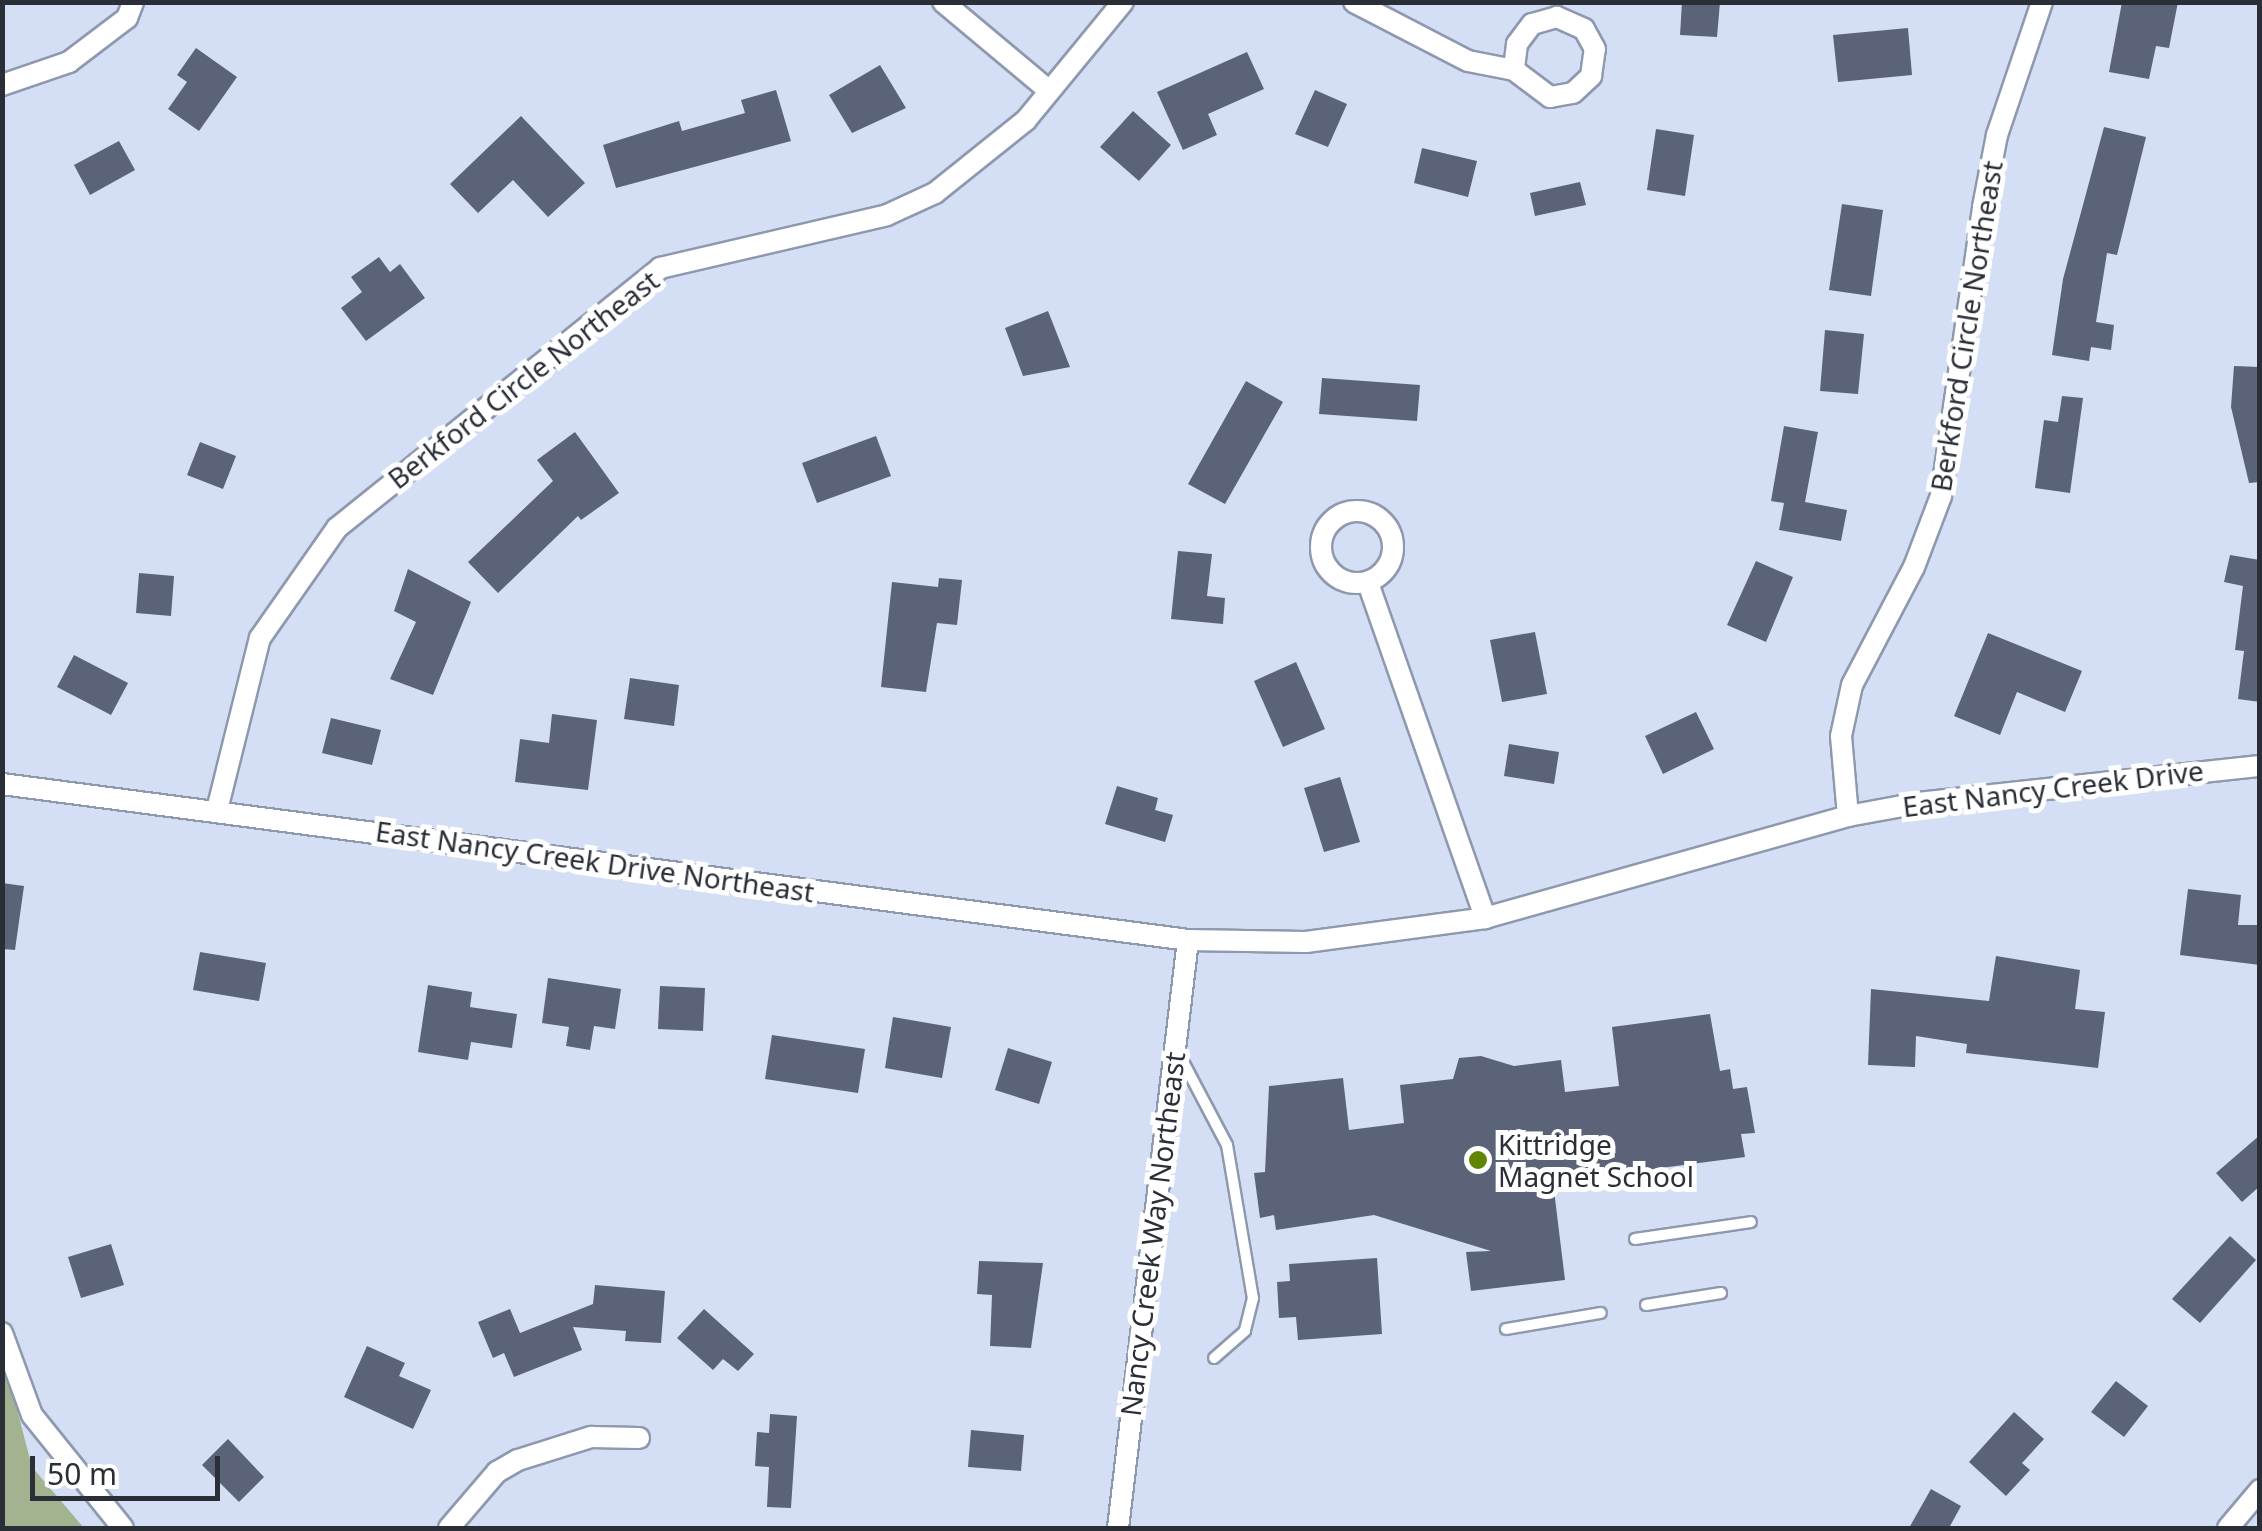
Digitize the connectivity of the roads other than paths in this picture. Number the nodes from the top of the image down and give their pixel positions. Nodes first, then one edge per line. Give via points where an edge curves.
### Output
1 (133, 2) edge
2 (943, 2) edge
3 (1123, 2) edge
4 (1354, 2) edge
5 (2042, 2) edge
6 (1514, 70) dead end
7 (2, 85) edge
8 (1046, 88) junction
9 (1368, 582) dead end
10 (2260, 766) edge
11 (2, 784) edge
12 (216, 810) junction
13 (1848, 816) junction
14 (1485, 918) junction
15 (1188, 940) junction
16 (1174, 1043) junction
17 (1751, 1222) dead end
18 (1635, 1239) dead end
19 (1720, 1293) dead end
20 (1646, 1305) dead end
21 (1601, 1313) dead end
22 (1506, 1329) dead end
23 (2, 1333) edge
24 (1214, 1358) dead end
25 (639, 1438) dead end
26 (2260, 1490) edge
27 (123, 1528) edge
28 (448, 1528) edge
29 (1118, 1528) edge
30 (2228, 1528) edge

1 - 7 street via 127,18 69,62
2 - 8 street
3 - 8 street, Berkford Circle Northeast
4 - 6 street via 1468,61
5 - 13 street, Berkford Circle Northeast via 1982,207 1941,496 1914,567 1852,686 1841,736
8 - 12 street, Berkford Circle Northeast via 1026,120 979,163 887,215 660,268 337,528 260,638
9 - 14 street
10 - 13 street, East Nancy Creek Drive via 2054,784
11 - 12 street, East Nancy Creek Drive Northeast
12 - 15 street, East Nancy Creek Drive Northeast
13 - 14 street
14 - 15 street via 1306,942
15 - 16 street, Nancy Creek Way Northeast
16 - 24 lane via 1227,1145 1254,1298 1246,1331
16 - 29 street, Nancy Creek Way Northeast
17 - 18 lane
19 - 20 lane
21 - 22 lane
23 - 27 street via 32,1415
25 - 28 street via 591,1437 518,1460 497,1472
26 - 30 street

